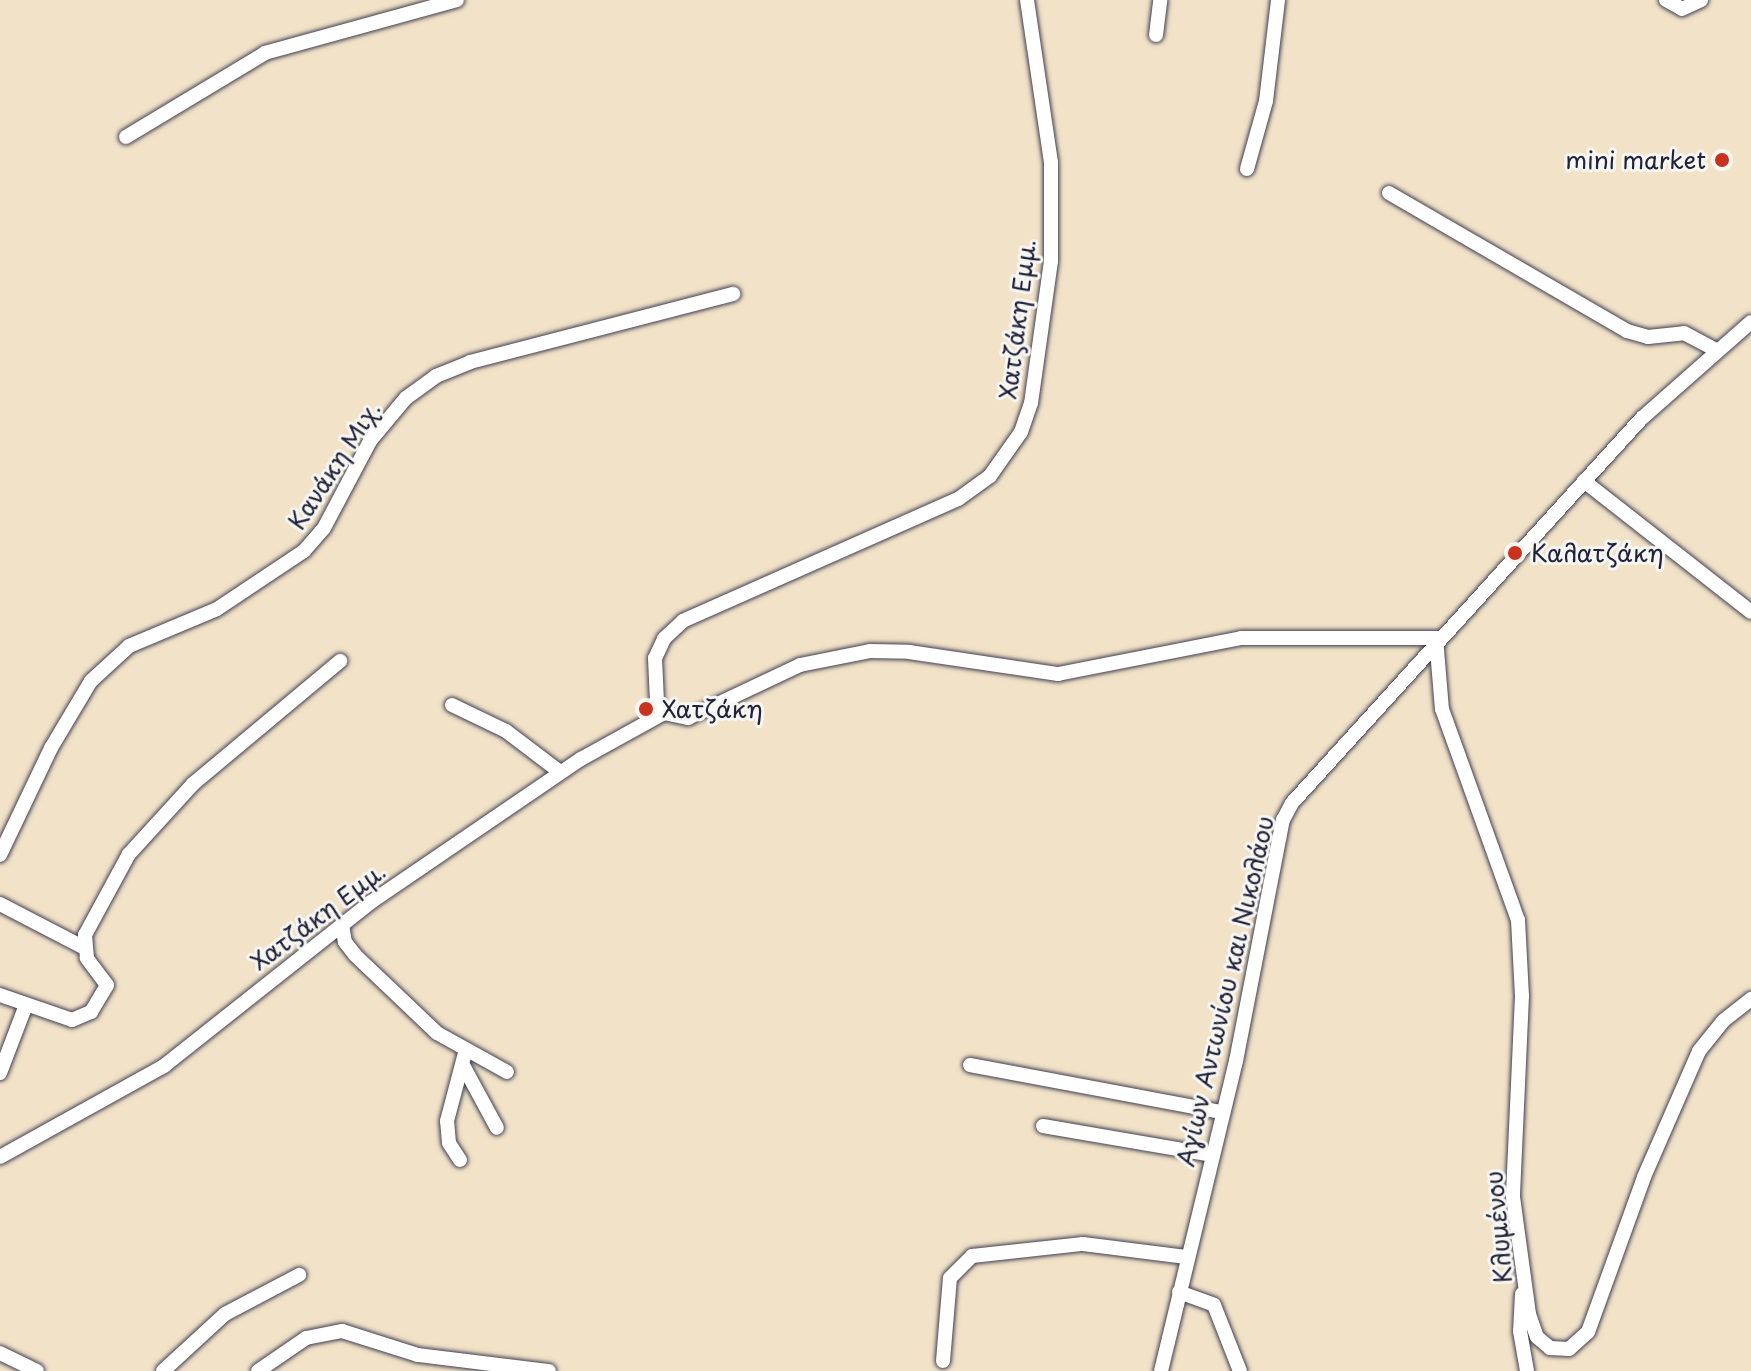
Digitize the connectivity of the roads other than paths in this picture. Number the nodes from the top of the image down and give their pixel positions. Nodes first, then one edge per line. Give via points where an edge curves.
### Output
1 (407, 0) edge
2 (457, 0) edge
3 (1027, 0) edge
4 (1160, 0) edge
5 (1278, 0) edge
6 (1666, 0) edge
7 (1701, 0) edge
8 (427, 8) junction
9 (1156, 35) dead end
10 (126, 137) dead end
11 (1247, 169) dead end
12 (1389, 193) dead end
13 (733, 294) dead end
14 (1751, 322) edge
15 (1716, 350) junction
16 (1584, 481) junction
17 (1751, 612) edge
18 (1436, 638) junction
19 (340, 661) dead end
20 (452, 705) dead end
21 (664, 713) junction
22 (560, 772) junction
23 (0, 855) edge
24 (0, 904) edge
25 (342, 924) junction
26 (85, 948) junction
27 (0, 995) edge
28 (1751, 999) edge
29 (26, 1005) junction
30 (466, 1049) junction
31 (970, 1065) dead end
32 (464, 1066) junction
33 (507, 1072) dead end
34 (0, 1073) edge
35 (1222, 1112) junction
36 (1043, 1126) dead end
37 (497, 1128) dead end
38 (1212, 1155) junction
39 (0, 1157) edge
40 (460, 1160) dead end
41 (1186, 1257) junction
42 (299, 1275) dead end
43 (1525, 1286) junction
44 (1179, 1292) junction
45 (0, 1353) edge
46 (943, 1361) dead end
47 (37, 1371) edge
48 (163, 1371) edge
49 (258, 1371) edge
50 (549, 1371) edge
51 (1161, 1371) edge
52 (1240, 1371) edge
53 (1527, 1371) edge

1 - 8 street
2 - 8 street
3 - 21 street, Χατζάκη Εμμ. via 1049,138 1051,261 1031,403 1021,432 990,476 958,499 683,621 664,639 655,658 655,692
4 - 9 street
5 - 11 street via 1266,101
6 - 7 street via 1682,9
8 - 10 street via 250,59
12 - 15 street via 1627,331 1648,337 1684,333
13 - 23 street, Κανάκη Μιχ. via 470,362 436,376 406,398 370,441 324,528 304,551 217,609 129,646 91,681 57,737
14 - 15 street, Αγίων Αντωνίου και Νικολάου
15 - 16 street, Αγίων Αντωνίου και Νικολάου
16 - 17 street
16 - 18 street, Αγίων Αντωνίου και Νικολάου
18 - 21 street, Χατζάκη Εμμ. via 1241,638 1058,674 870,651 800,665 688,718
18 - 35 street, Αγίων Αντωνίου και Νικολάου via 1314,776 1283,820
18 - 43 street, Κλυμένου via 1442,709 1518,920 1522,996 1513,1197
19 - 26 street via 193,784 146,832 109,887 85,935
20 - 22 street via 506,731
21 - 22 street, Χατζάκη Εμμ.
22 - 25 street, Χατζάκη Εμμ.
24 - 26 street
25 - 30 street via 345,942 373,974 437,1033
25 - 39 street, Χατζάκη Εμμ. via 164,1066
26 - 29 street via 107,985 91,1012 72,1020
27 - 29 street
28 - 43 street, Κλυμένου via 1723,1021 1699,1051 1644,1177 1582,1342 1569,1349 1550,1348 1537,1337
29 - 34 street
30 - 32 street
30 - 33 street
31 - 35 street
32 - 37 street
32 - 40 street via 447,1121 449,1143
35 - 38 street, Αγίων Αντωνίου και Νικολάου
36 - 38 street
38 - 41 street, Αγίων Αντωνίου και Νικολάου
41 - 44 street, Αγίων Αντωνίου και Νικολάου
41 - 46 street via 1083,1244 972,1256 950,1278
42 - 48 street via 225,1314
43 - 53 street via 1519,1320
44 - 51 street, Αγίων Αντωνίου και Νικολάου
44 - 52 street via 1214,1305
45 - 47 street
49 - 50 street via 306,1338 342,1331 418,1355

